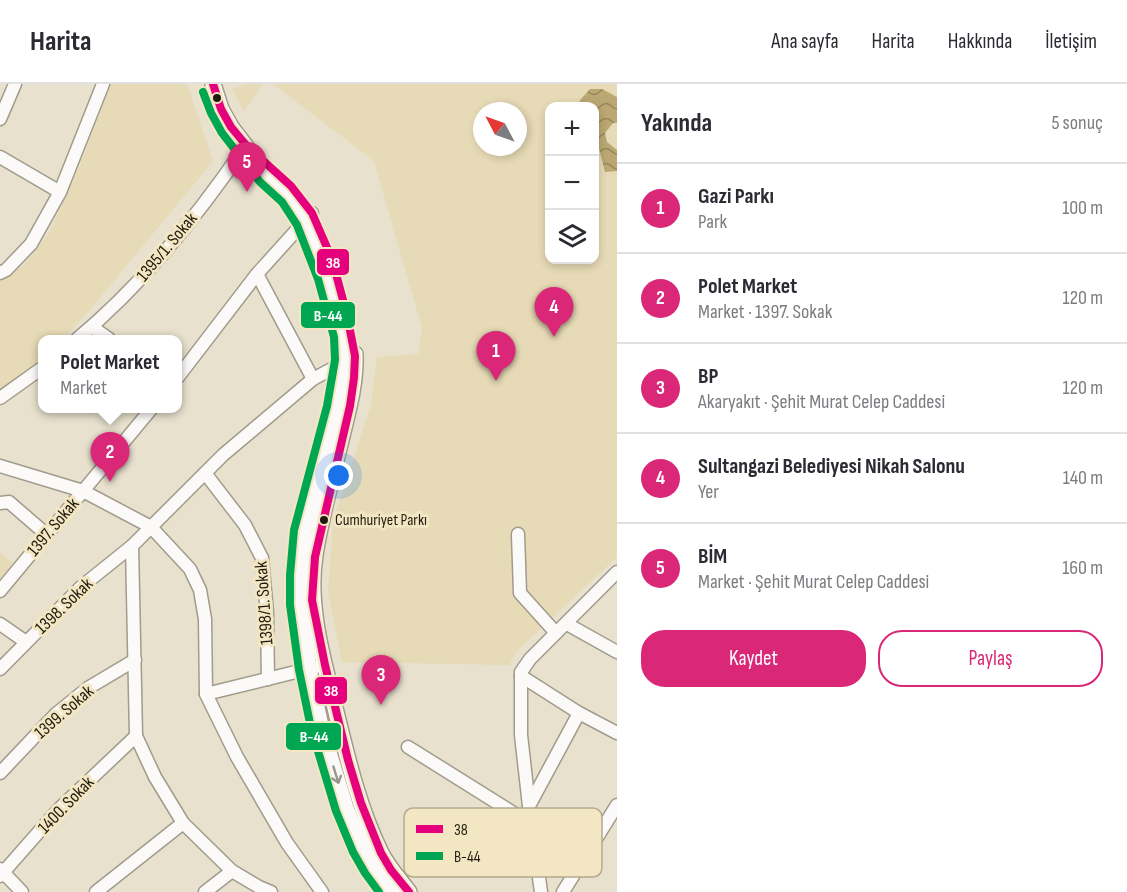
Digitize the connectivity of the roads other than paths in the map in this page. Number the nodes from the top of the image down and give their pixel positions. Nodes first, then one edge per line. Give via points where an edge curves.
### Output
1 (15, 84) edge
2 (104, 84) edge
3 (213, 84) edge
4 (0, 119) edge
5 (246, 145) junction
6 (0, 157) edge
7 (60, 192) junction
8 (309, 216) junction
9 (0, 273) edge
10 (257, 274) junction
11 (92, 327) junction
12 (82, 335) edge
13 (103, 335) edge
14 (351, 358) junction
15 (38, 371) edge
16 (182, 371) edge
17 (313, 379) junction
18 (0, 398) edge
19 (148, 413) edge
20 (0, 466) edge
21 (205, 473) junction
22 (83, 490) junction
23 (0, 503) edge
24 (151, 527) junction
25 (46, 534) junction
26 (518, 534) dead end
27 (132, 546) junction
28 (617, 572) edge
29 (0, 591) edge
30 (0, 624) edge
31 (567, 624) junction
32 (556, 633) junction
33 (26, 642) junction
34 (617, 652) edge
35 (135, 660) junction
36 (325, 665) junction
37 (0, 669) edge
38 (309, 669) junction
39 (521, 676) junction
40 (268, 679) junction
41 (206, 694) junction
42 (579, 713) junction
43 (617, 733) edge
44 (136, 736) junction
45 (408, 747) dead end
46 (0, 773) edge
47 (617, 805) edge
48 (529, 806) joint
49 (505, 808) edge
50 (183, 824) junction
51 (602, 829) edge
52 (232, 871) junction
53 (1, 873) edge
54 (539, 877) edge
55 (572, 877) edge
56 (22, 892) edge
57 (96, 892) edge
58 (205, 892) edge
59 (272, 892) edge
60 (322, 892) edge
61 (392, 892) edge
62 (409, 892) edge
63 (541, 892) edge
64 (563, 892) edge

1 - 4 street
2 - 7 street
3 - 5 street via 221,109
5 - 8 street via 291,186
5 - 11 street, 1395/1. Sokak via 147,273
6 - 7 street
7 - 9 street via 31,244
8 - 10 street
8 - 14 street via 332,259 347,315
10 - 16 street
10 - 17 street
11 - 12 street, 1395/1. Sokak
11 - 13 street
14 - 17 street, 1398. Sokak
14 - 36 street via 354,378 350,406 315,557 312,600
14 - 38 street via 304,532 300,604
15 - 18 street
17 - 21 street, 1398. Sokak
19 - 22 street, 1397. Sokak
20 - 22 street
21 - 24 street, 1398. Sokak
21 - 40 street, 1398/1. Sokak via 245,525 262,558
22 - 24 street
22 - 25 street, 1397. Sokak
23 - 25 street via 9,502
24 - 27 street, 1398. Sokak
24 - 41 street via 190,569 200,590 205,619
25 - 29 street, 1397. Sokak
26 - 32 street via 520,593
27 - 33 street, 1398. Sokak via 81,587
27 - 35 street
28 - 31 street
30 - 33 street
31 - 32 street
31 - 34 street
32 - 39 street via 530,659
33 - 37 street, 1398. Sokak
35 - 44 street
35 - 46 street, 1399. Sokak via 87,688 56,714
36 - 38 street
36 - 62 street via 348,760 370,828 381,853
38 - 40 street
38 -> 61 street via 321,726 346,808 362,847
39 - 42 street
39 - 48 street via 521,735
40 - 41 street
41 - 60 street via 287,843
42 - 43 street
42 - 48 street
44 - 50 street
44 - 53 street, 1400. Sokak via 58,810
45 - 49 street
47 - 51 street
50 - 52 street
50 - 57 street
52 - 58 street
52 - 59 street
53 - 56 street
54 - 63 street
55 - 64 street

